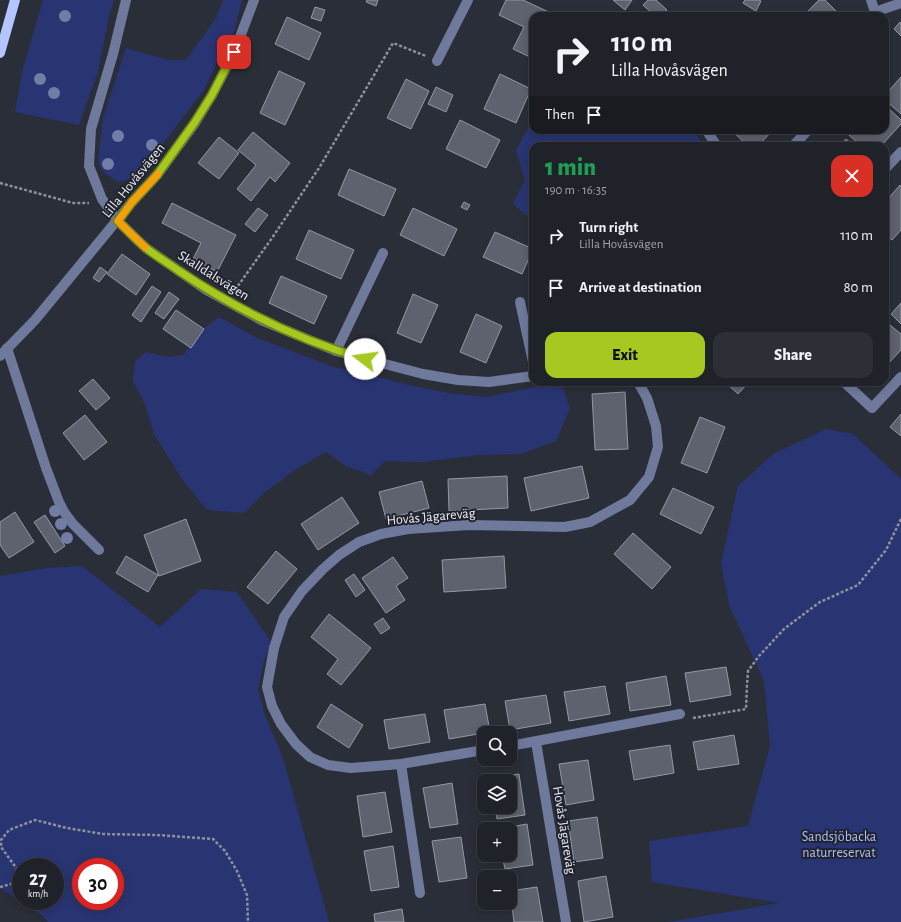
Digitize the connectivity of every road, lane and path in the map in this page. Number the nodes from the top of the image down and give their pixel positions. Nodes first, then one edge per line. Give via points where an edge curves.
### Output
1 (15, 0) edge
2 (126, 0) edge
3 (254, 0) edge
4 (468, 0) edge
5 (871, 0) edge
6 (901, 2) edge
7 (874, 12) edge
8 (878, 12) edge
9 (0, 54) edge
10 (437, 61) joint
11 (804, 134) edge
12 (797, 142) edge
13 (901, 152) edge
14 (889, 165) edge
15 (0, 183) edge
16 (102, 199) junction
17 (118, 221) junction
18 (383, 253) dead end
19 (228, 301) junction
20 (520, 302) dead end
21 (529, 344) edge
22 (336, 351) junction
23 (3, 352) edge
24 (529, 377) edge
25 (901, 377) edge
26 (640, 386) edge
27 (848, 386) edge
28 (901, 519) edge
29 (100, 550) dead end
30 (680, 714) joint
31 (536, 742) junction
32 (517, 745) edge
33 (477, 751) edge
34 (401, 764) junction
35 (0, 887) edge
36 (420, 893) dead end
37 (248, 922) edge
38 (566, 922) edge

1 - 9 main road
2 - 16 street, Skalldalsvägen via 91,129 89,166
3 - 17 street, Lilla Hovåsvägen via 234,52 209,100 157,175
4 - 10 street
5 - 7 street
6 - 8 street
10 - 19 path via 393,43 320,168
11 - 12 street
13 - 14 street
15 - 16 path via 74,203 91,203
16 - 17 street, Skalldalsvägen
17 - 19 street, Skalldalsvägen via 146,248
17 - 23 street, Lilla Hovåsvägen via 35,320
18 - 22 street
19 - 22 street, Skalldalsvägen via 263,321
20 - 21 street
22 - 24 street, Skalldalsvägen via 423,374 458,380 489,382
23 - 29 street via 59,502 73,524
25 - 27 street via 872,408
26 - 34 street, Hovås Jägareväg via 656,426 658,447 649,477 630,500 590,522 565,527 469,525 408,529 381,534 359,542 329,564 302,591 284,617 274,648 268,687 272,706 281,724 296,744 310,757 328,765 351,768
28 - 30 path via 886,550 858,585 820,602 784,629 759,656 748,671 746,709 695,718
30 - 31 street
31 - 32 street
31 - 38 street, Hovås Jägareväg
33 - 34 street, Hovås Jägareväg
34 - 36 street
35 - 37 path via 19,880 17,869 1,847 1,840 9,830 35,820 103,834 157,834 213,839 226,851 245,889

